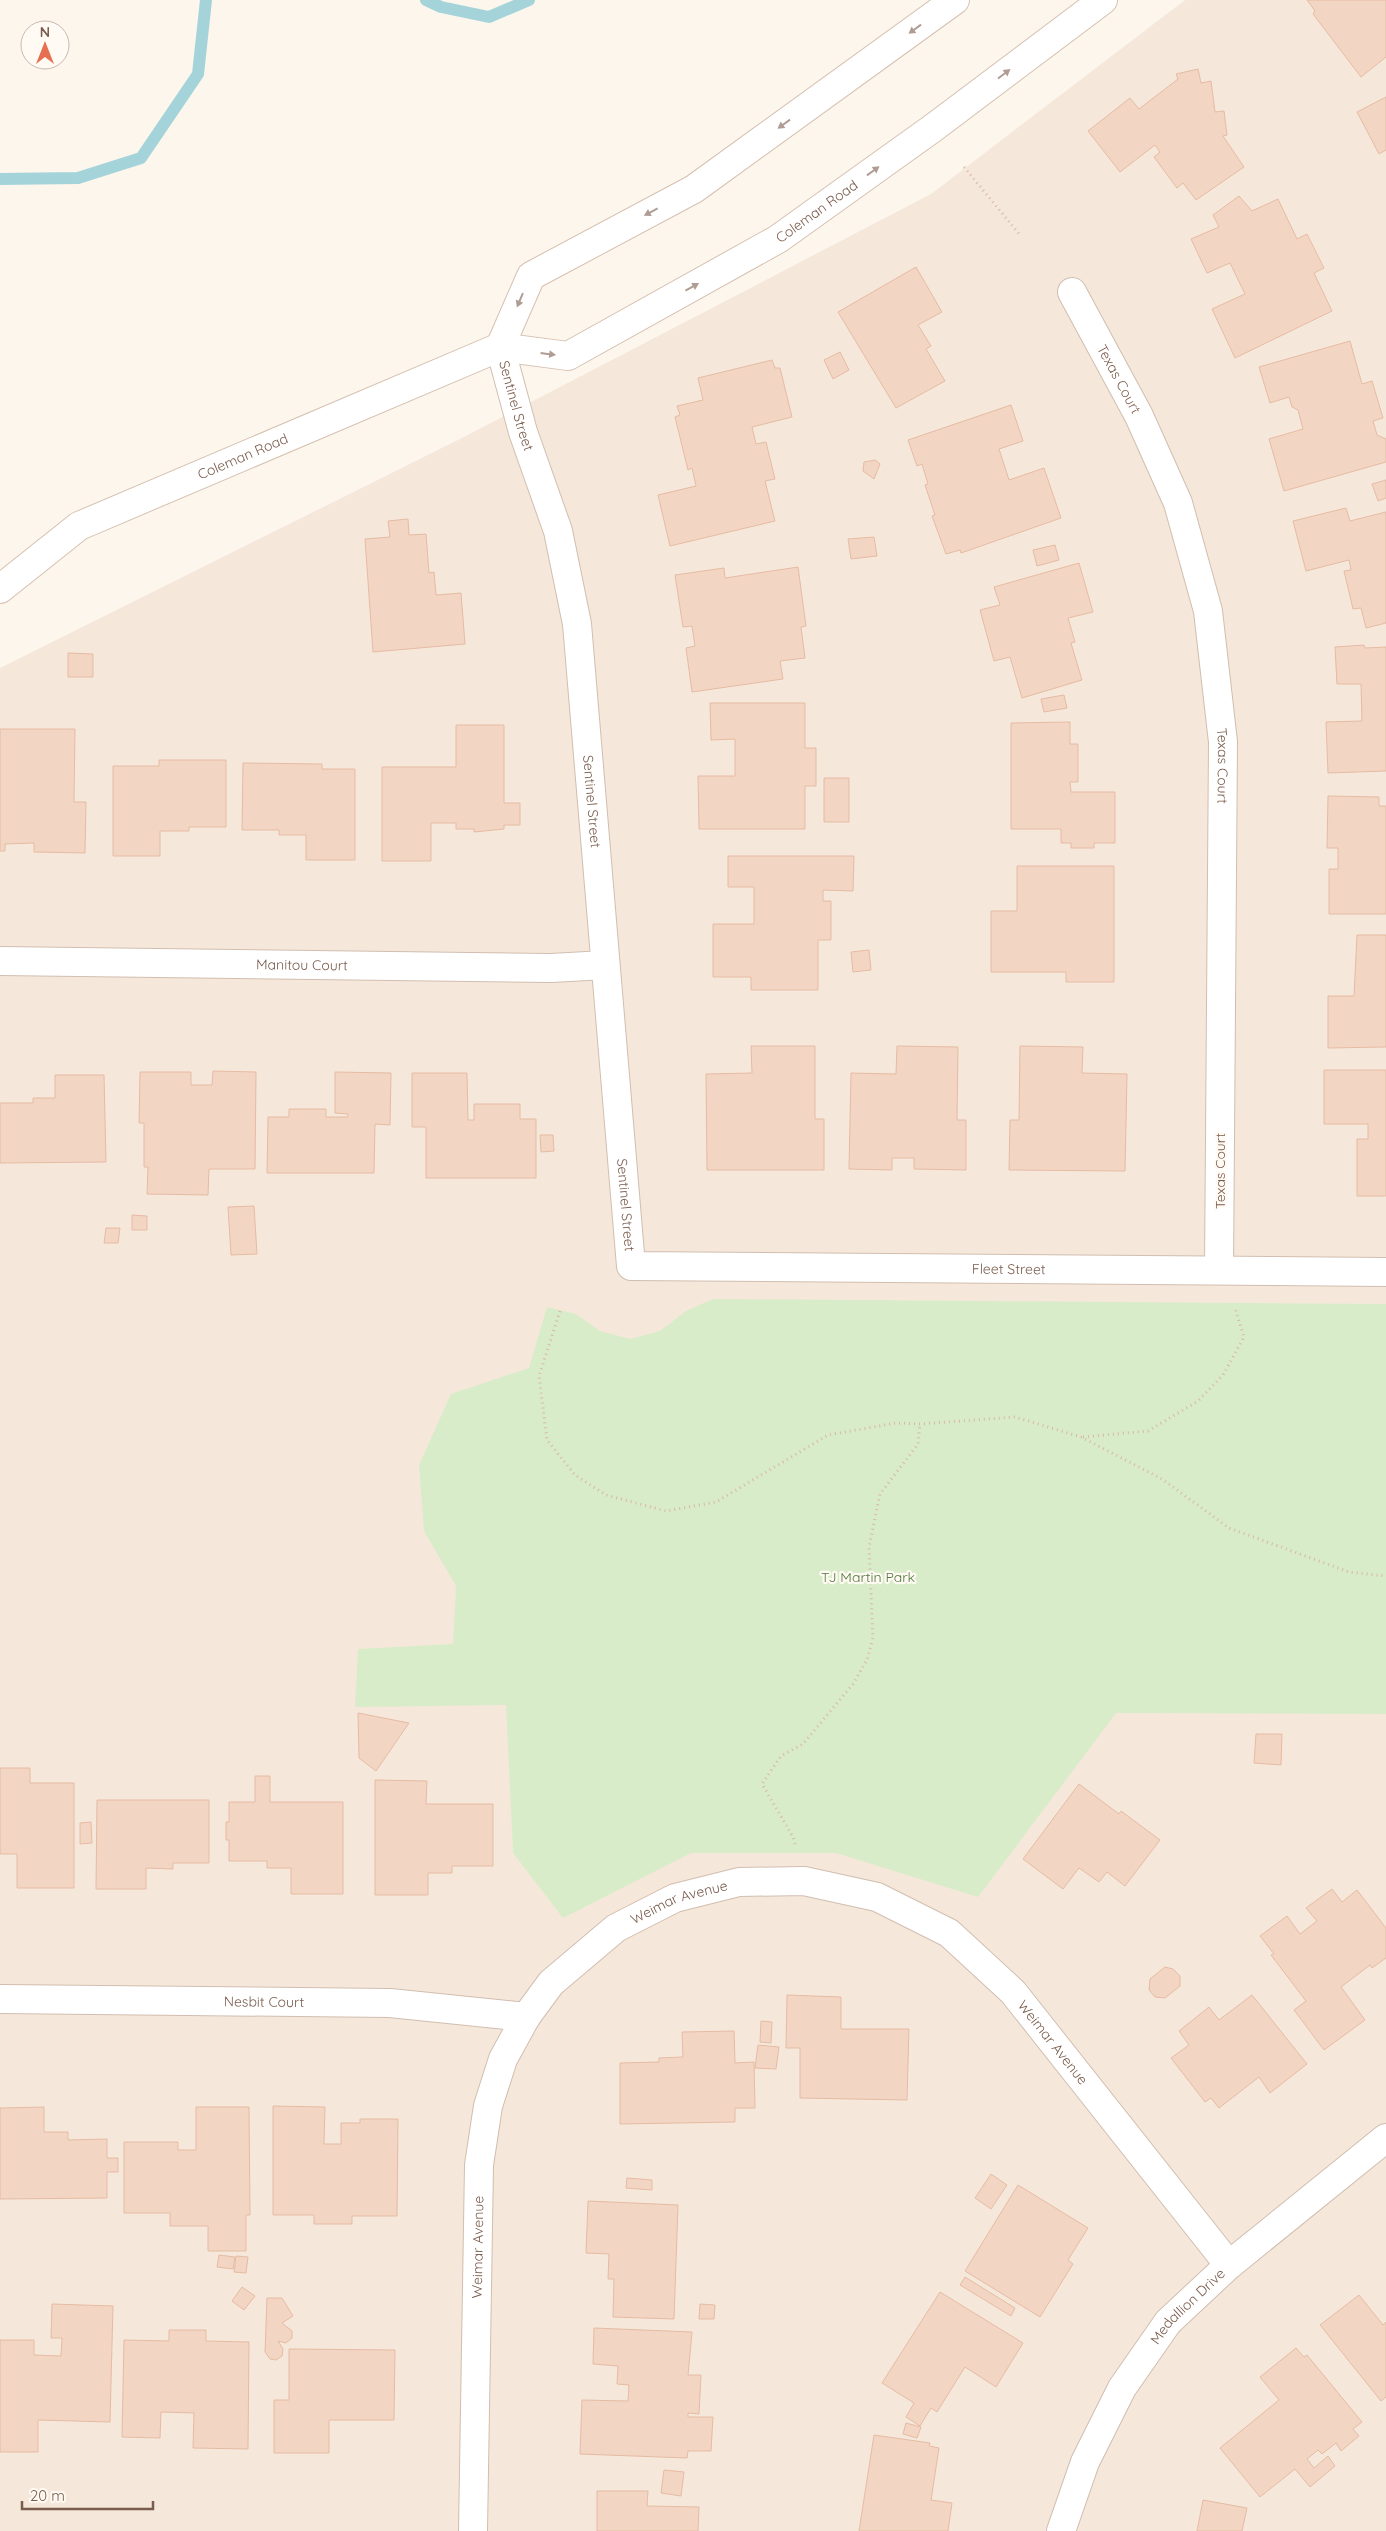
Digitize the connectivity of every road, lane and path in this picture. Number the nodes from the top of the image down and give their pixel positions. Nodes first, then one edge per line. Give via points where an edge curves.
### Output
1 (955, 0) edge
2 (1103, 0) edge
3 (964, 167) dead end
4 (1020, 235) dead end
5 (1072, 292) dead end
6 (500, 347) junction
7 (0, 589) edge
8 (0, 961) edge
9 (605, 965) junction
10 (631, 1266) joint
11 (1219, 1270) junction
12 (1386, 1272) edge
13 (560, 1311) dead end
14 (920, 1424) junction
15 (1081, 1437) junction
16 (1386, 1576) edge
17 (804, 1881) junction
18 (0, 1999) edge
19 (526, 2017) junction
20 (1386, 2138) edge
21 (1228, 2265) junction
22 (473, 2531) edge
23 (1061, 2531) edge

1 -> 6 street via 694,188 530,276
6 -> 2 street, Coleman Road via 568,356 778,239
3 - 4 path
5 - 11 street, Texas Court via 1139,416 1178,503 1208,610 1223,742
6 - 7 street, Coleman Road via 79,526
6 - 9 street, Sentinel Street via 523,432 558,532 578,624
8 - 9 street, Manitou Court via 551,968
9 - 10 street, Sentinel Street
10 - 11 street, Fleet Street
11 - 12 street, Fleet Street
11 - 15 path via 1244,1337 1223,1376 1198,1401 1148,1431
13 - 14 path via 539,1376 547,1440 575,1476 606,1495 666,1511 716,1502 828,1435 896,1423
14 - 15 path via 1015,1418
14 - 17 path via 918,1444 880,1494 869,1547 873,1638 867,1660 854,1684 803,1744 781,1756 762,1784 793,1837
15 - 16 path via 1162,1479 1229,1528 1348,1572
17 - 19 street, Weimar Avenue via 739,1882 675,1898 616,1928 551,1983
17 - 21 street, Weimar Avenue via 877,1897 949,1933 1013,1992
18 - 19 street, Nesbit Court via 390,2003
19 - 22 street, Weimar Avenue via 503,2059 488,2106 479,2165
20 - 21 street, Medallion Drive
21 - 23 street, Medallion Drive via 1168,2322 1122,2388 1085,2462

